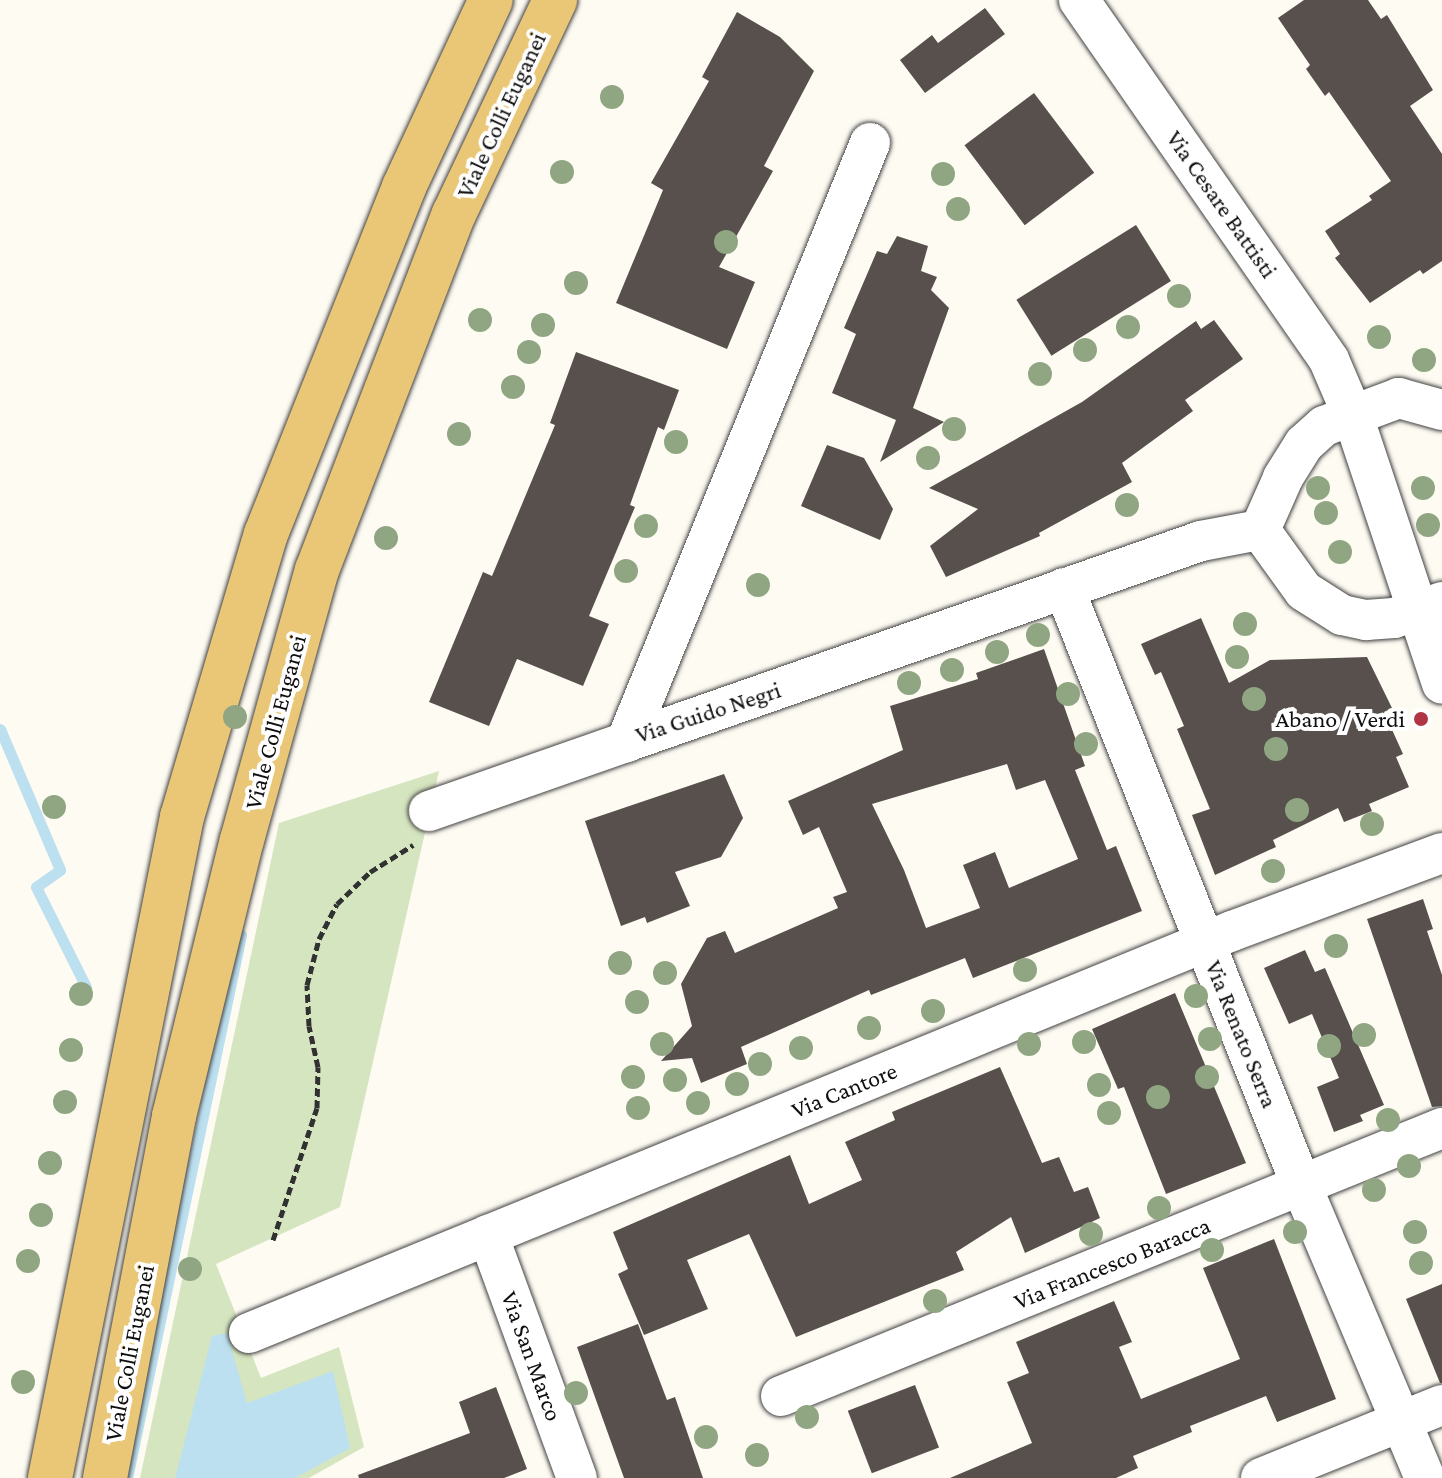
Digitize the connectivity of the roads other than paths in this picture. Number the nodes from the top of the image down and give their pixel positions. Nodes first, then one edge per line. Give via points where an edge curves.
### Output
1 (491, 0) edge
2 (555, 0) edge
3 (1079, 0) edge
4 (870, 143) dead end
5 (1442, 410) edge
6 (1353, 416) junction
7 (1260, 530) junction
8 (1064, 588) junction
9 (1430, 606) edge
10 (1442, 684) edge
11 (626, 742) junction
12 (429, 825) road end
13 (1442, 853) edge
14 (1206, 943) junction
15 (1442, 1128) edge
16 (1302, 1187) junction
17 (488, 1235) junction
18 (249, 1333) dead end
19 (781, 1396) dead end
20 (1442, 1405) edge
21 (1401, 1422) junction
22 (50, 1478) edge
23 (105, 1478) edge
24 (577, 1478) edge
25 (1261, 1478) edge
26 (1425, 1478) edge

1 - 22 main road via 404,187 266,534 179,832
2 - 23 main road, Viale Colli Euganei via 454,214 317,570 242,840 174,1116
3 - 6 street, Via Cesare Battisti via 1310,330
4 - 11 street, Via Guido Negri
5 - 6 street via 1399,398
6 - 7 street via 1324,426 1304,444
6 - 9 street, Via Cesare Battisti
7 - 8 street, Via Guido Negri via 1201,541
7 - 9 street via 1304,591 1342,615 1394,618
8 - 11 street, Via Guido Negri
8 - 14 street, Via Renato Serra
9 - 10 street, Via Cesare Battisti
11 - 12 street
13 - 14 street, Via Cantore
14 - 16 street, Via Renato Serra
14 - 17 street, Via Cantore
15 - 16 street, Via Francesco Baracca
16 - 19 street, Via Francesco Baracca
16 - 21 street, Via Renato Serra
17 - 18 street, Via Cantore
17 - 24 street, Via San Marco
20 - 21 street
21 - 25 street
21 - 26 street, Via Renato Serra

